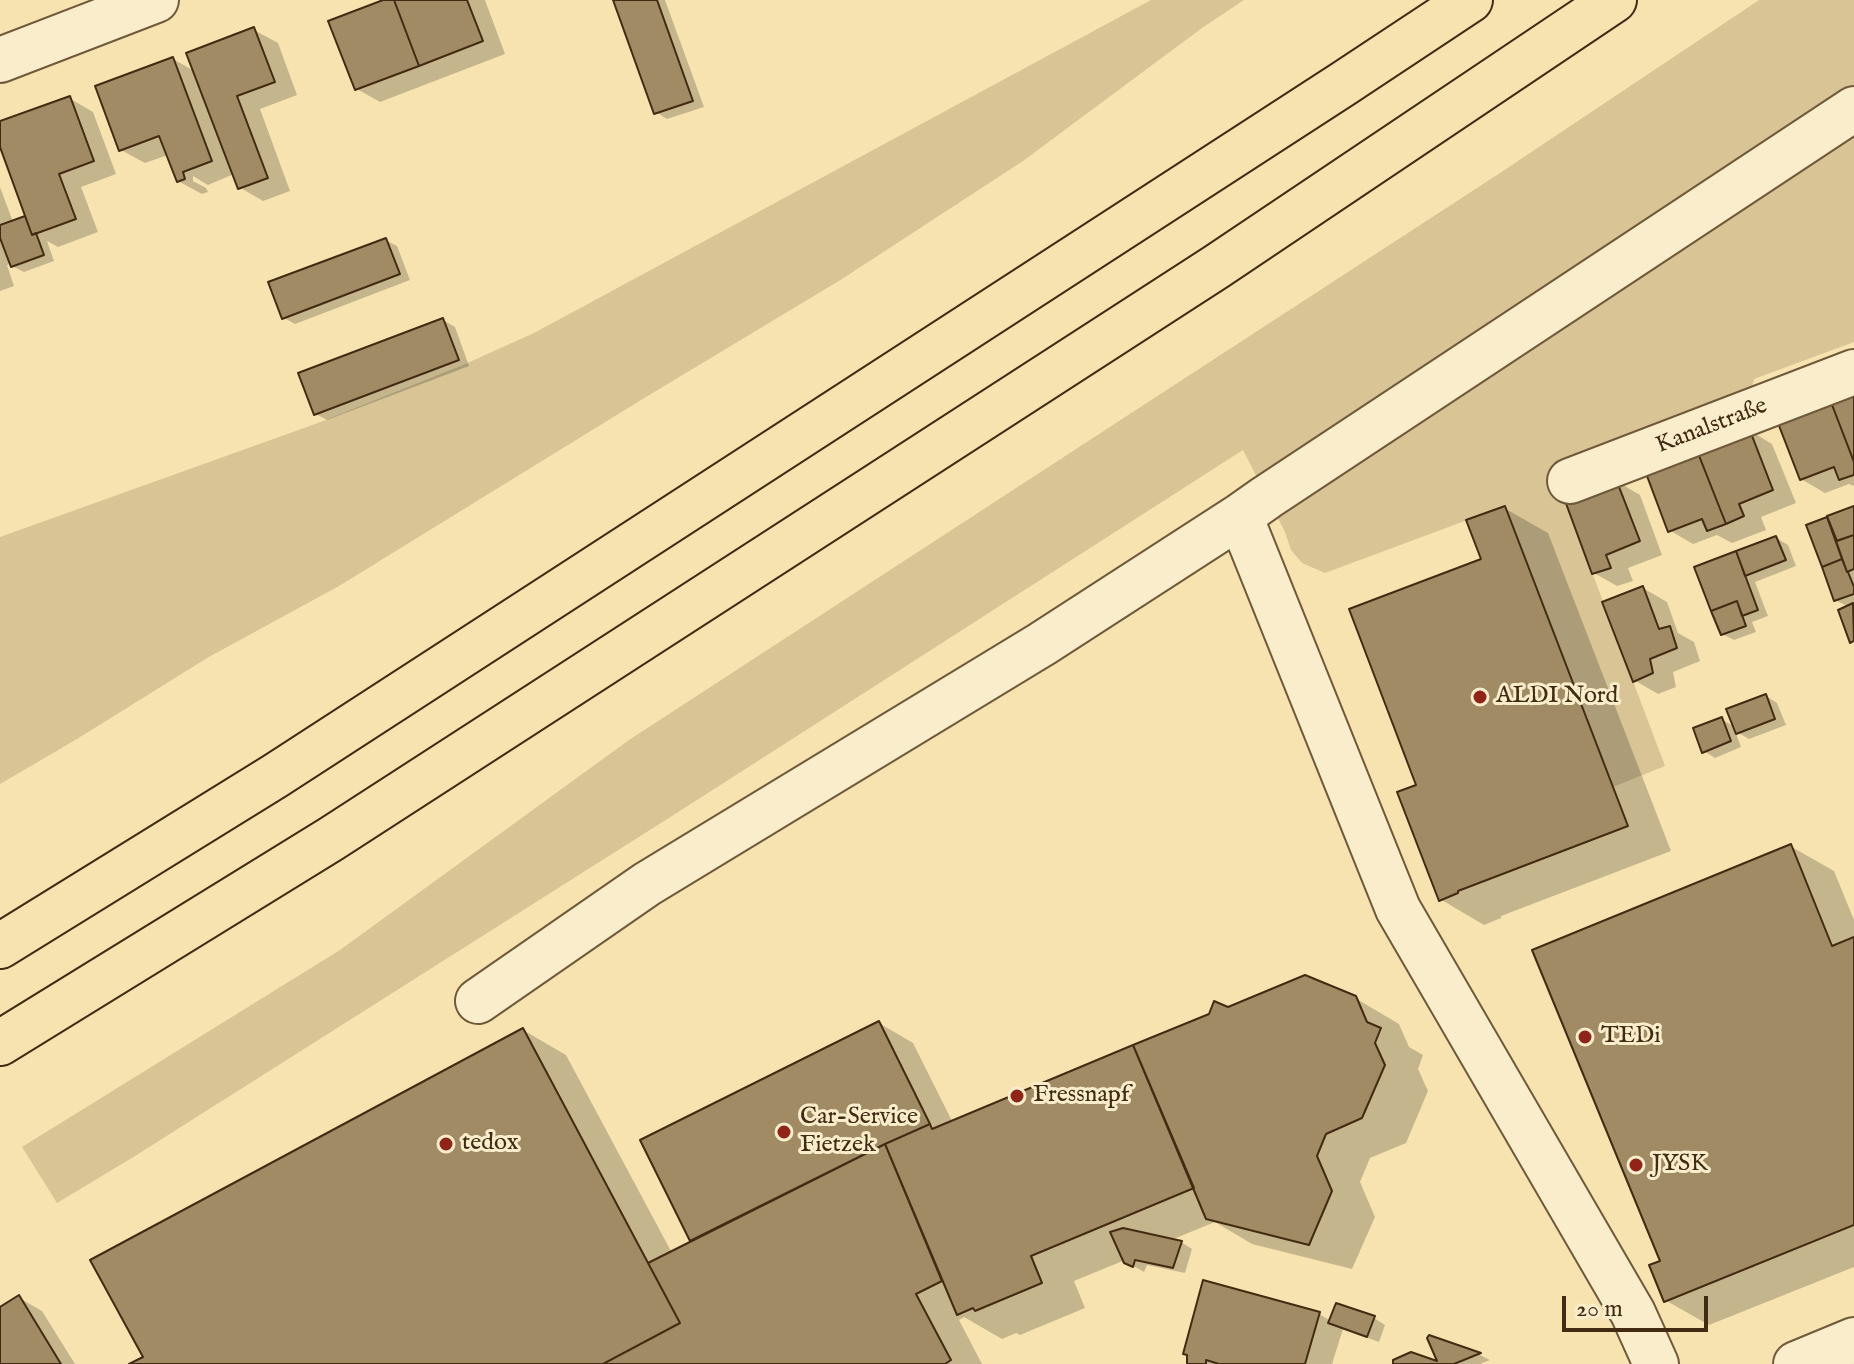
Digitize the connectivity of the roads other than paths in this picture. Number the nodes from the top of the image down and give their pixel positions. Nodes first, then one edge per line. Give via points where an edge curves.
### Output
1 (156, 0) edge
2 (1470, 0) edge
3 (1614, 0) edge
4 (0, 60) edge
5 (1854, 109) edge
6 (1854, 372) edge
7 (1570, 481) dead end
8 (1240, 516) junction
9 (0, 946) edge
10 (478, 1001) dead end
11 (0, 1043) edge
12 (1854, 1340) edge
13 (1656, 1364) edge
14 (1796, 1364) edge

1 - 4 street
2 - 9 highway via 275,776
3 - 11 highway via 1202,276 438,770
5 - 8 street
6 - 7 street, Kanalstraße
8 - 10 street via 1042,644 647,884
8 - 13 street via 1398,909 1633,1313
12 - 14 street

